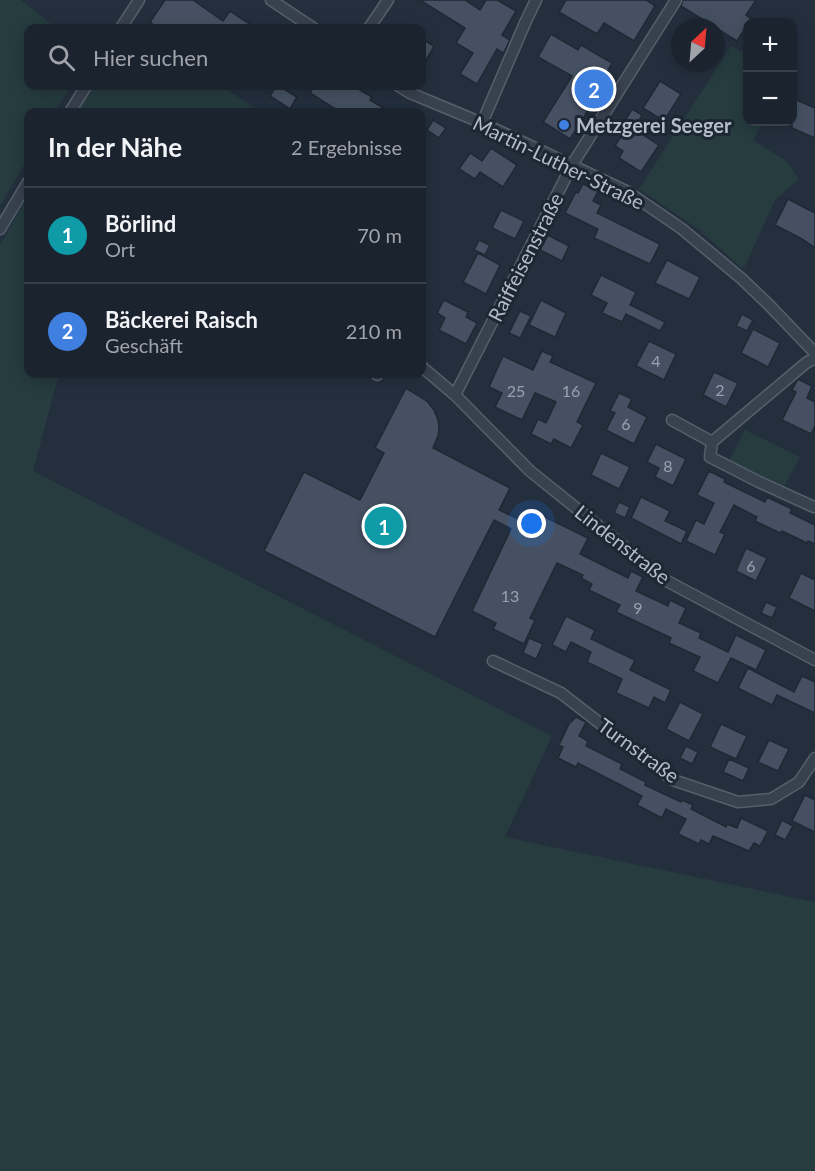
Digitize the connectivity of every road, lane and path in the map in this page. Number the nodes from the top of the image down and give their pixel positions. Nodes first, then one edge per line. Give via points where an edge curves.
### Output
1 (140, 0) edge
2 (272, 0) edge
3 (388, 0) edge
4 (536, 0) edge
5 (675, 0) edge
6 (124, 24) edge
7 (307, 24) edge
8 (372, 24) edge
9 (84, 90) edge
10 (405, 90) edge
11 (72, 108) edge
12 (482, 123) junction
13 (572, 165) junction
14 (24, 189) edge
15 (0, 229) edge
16 (815, 354) edge
17 (426, 370) edge
18 (456, 395) junction
19 (672, 420) dead end
20 (712, 442) junction
21 (814, 507) edge
22 (815, 660) edge
23 (493, 661) dead end
24 (815, 758) edge

1 - 6 street
2 - 7 street
3 - 8 street
4 - 12 street
5 - 13 street, Raiffeisenstraße
9 - 11 street
10 - 12 street, Martin-Luther-Straße
12 - 13 street, Martin-Luther-Straße
13 - 16 street, Martin-Luther-Straße via 628,192 682,229 742,279
13 - 18 street, Raiffeisenstraße
14 - 15 street
16 - 20 street
17 - 18 street, Lindenstraße
18 - 22 street, Lindenstraße via 530,471 667,580
19 - 20 street
20 - 21 street via 710,457
23 - 24 street, Turnstraße via 561,693 674,780 738,802 771,799 799,783

